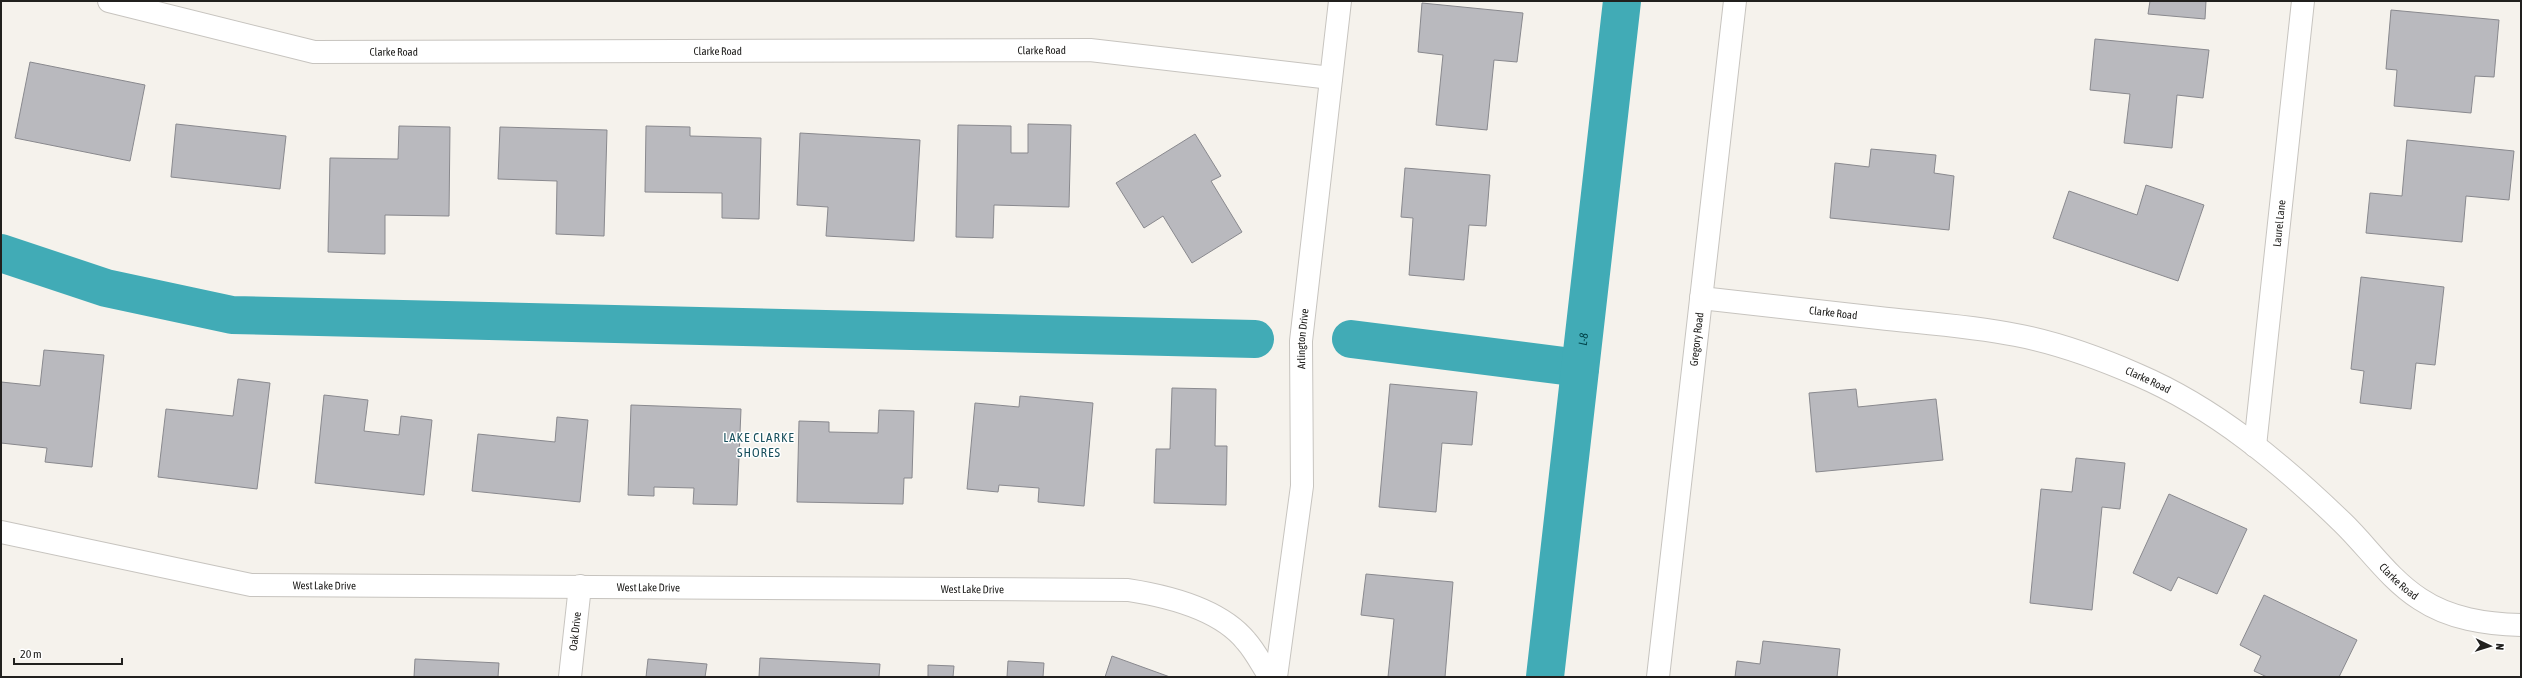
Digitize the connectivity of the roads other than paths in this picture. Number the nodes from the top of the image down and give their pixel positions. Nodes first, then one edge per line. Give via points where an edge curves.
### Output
1 (109, 1) edge
2 (1340, 1) edge
3 (1735, 1) edge
4 (2303, 1) edge
5 (1331, 78) junction
6 (1701, 298) junction
7 (2255, 446) junction
8 (1, 532) edge
9 (580, 586) junction
10 (2521, 626) edge
11 (570, 677) edge
12 (1270, 677) edge
13 (1276, 677) edge
14 (1658, 677) edge

1 - 5 street, Clarke Road via 314,52 1090,50
2 - 5 street, Arlington Drive
3 - 6 street, Gregory Road
4 - 7 street, Laurel Lane
5 - 13 street, Arlington Drive via 1301,341 1302,486
6 - 7 street, Clarke Road via 1965,327 2016,335 2066,348 2139,375 2208,412
6 - 14 street, Gregory Road
7 - 10 street, Clarke Road via 2342,522 2400,583 2420,600 2444,612 2470,620
8 - 9 street, West Lake Drive via 251,585
9 - 11 street, Oak Drive
9 - 12 street, West Lake Drive via 1128,590 1179,601 1203,610 1246,640

